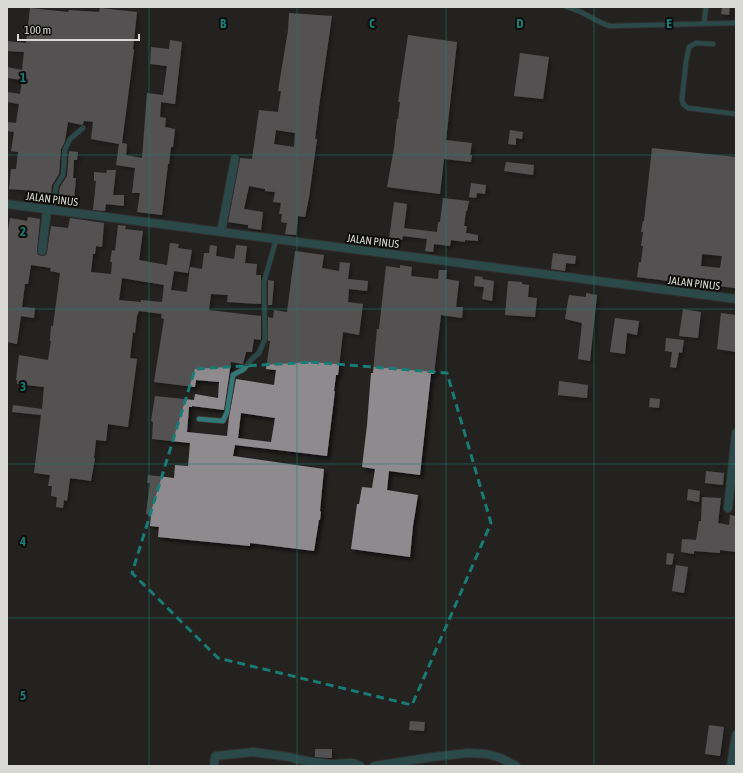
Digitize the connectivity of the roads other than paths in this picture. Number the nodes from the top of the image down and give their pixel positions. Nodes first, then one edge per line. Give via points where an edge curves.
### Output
1 (567, 7) edge
2 (706, 7) edge
3 (704, 23) junction
4 (736, 23) edge
5 (713, 44) dead end
6 (736, 114) edge
7 (83, 128) dead end
8 (235, 159) dead end
9 (7, 204) edge
10 (50, 210) junction
11 (222, 232) junction
12 (276, 240) junction
13 (42, 251) dead end
14 (736, 299) edge
15 (199, 419) dead end
16 (736, 433) edge
17 (728, 508) dead end
18 (736, 735) edge
19 (214, 766) edge
20 (360, 766) edge
21 (374, 766) edge
22 (516, 766) edge
23 (731, 766) edge

1 - 3 lane via 610,26
2 - 3 lane
3 - 4 lane
5 - 6 lane via 696,43 689,47 683,104 688,108
7 - 10 lane via 70,139 65,149 63,175 56,186
8 - 11 street
9 - 10 street, JALAN PINUS
10 - 11 street, JALAN PINUS
10 - 13 street
11 - 12 street, JALAN PINUS
12 - 14 street, JALAN PINUS
12 - 15 lane via 264,282 265,339 259,353 244,369 233,375 223,421
16 - 17 street
18 - 23 street
19 - 20 street via 216,756 254,752 331,764 353,762
21 - 22 street via 433,757 487,754

